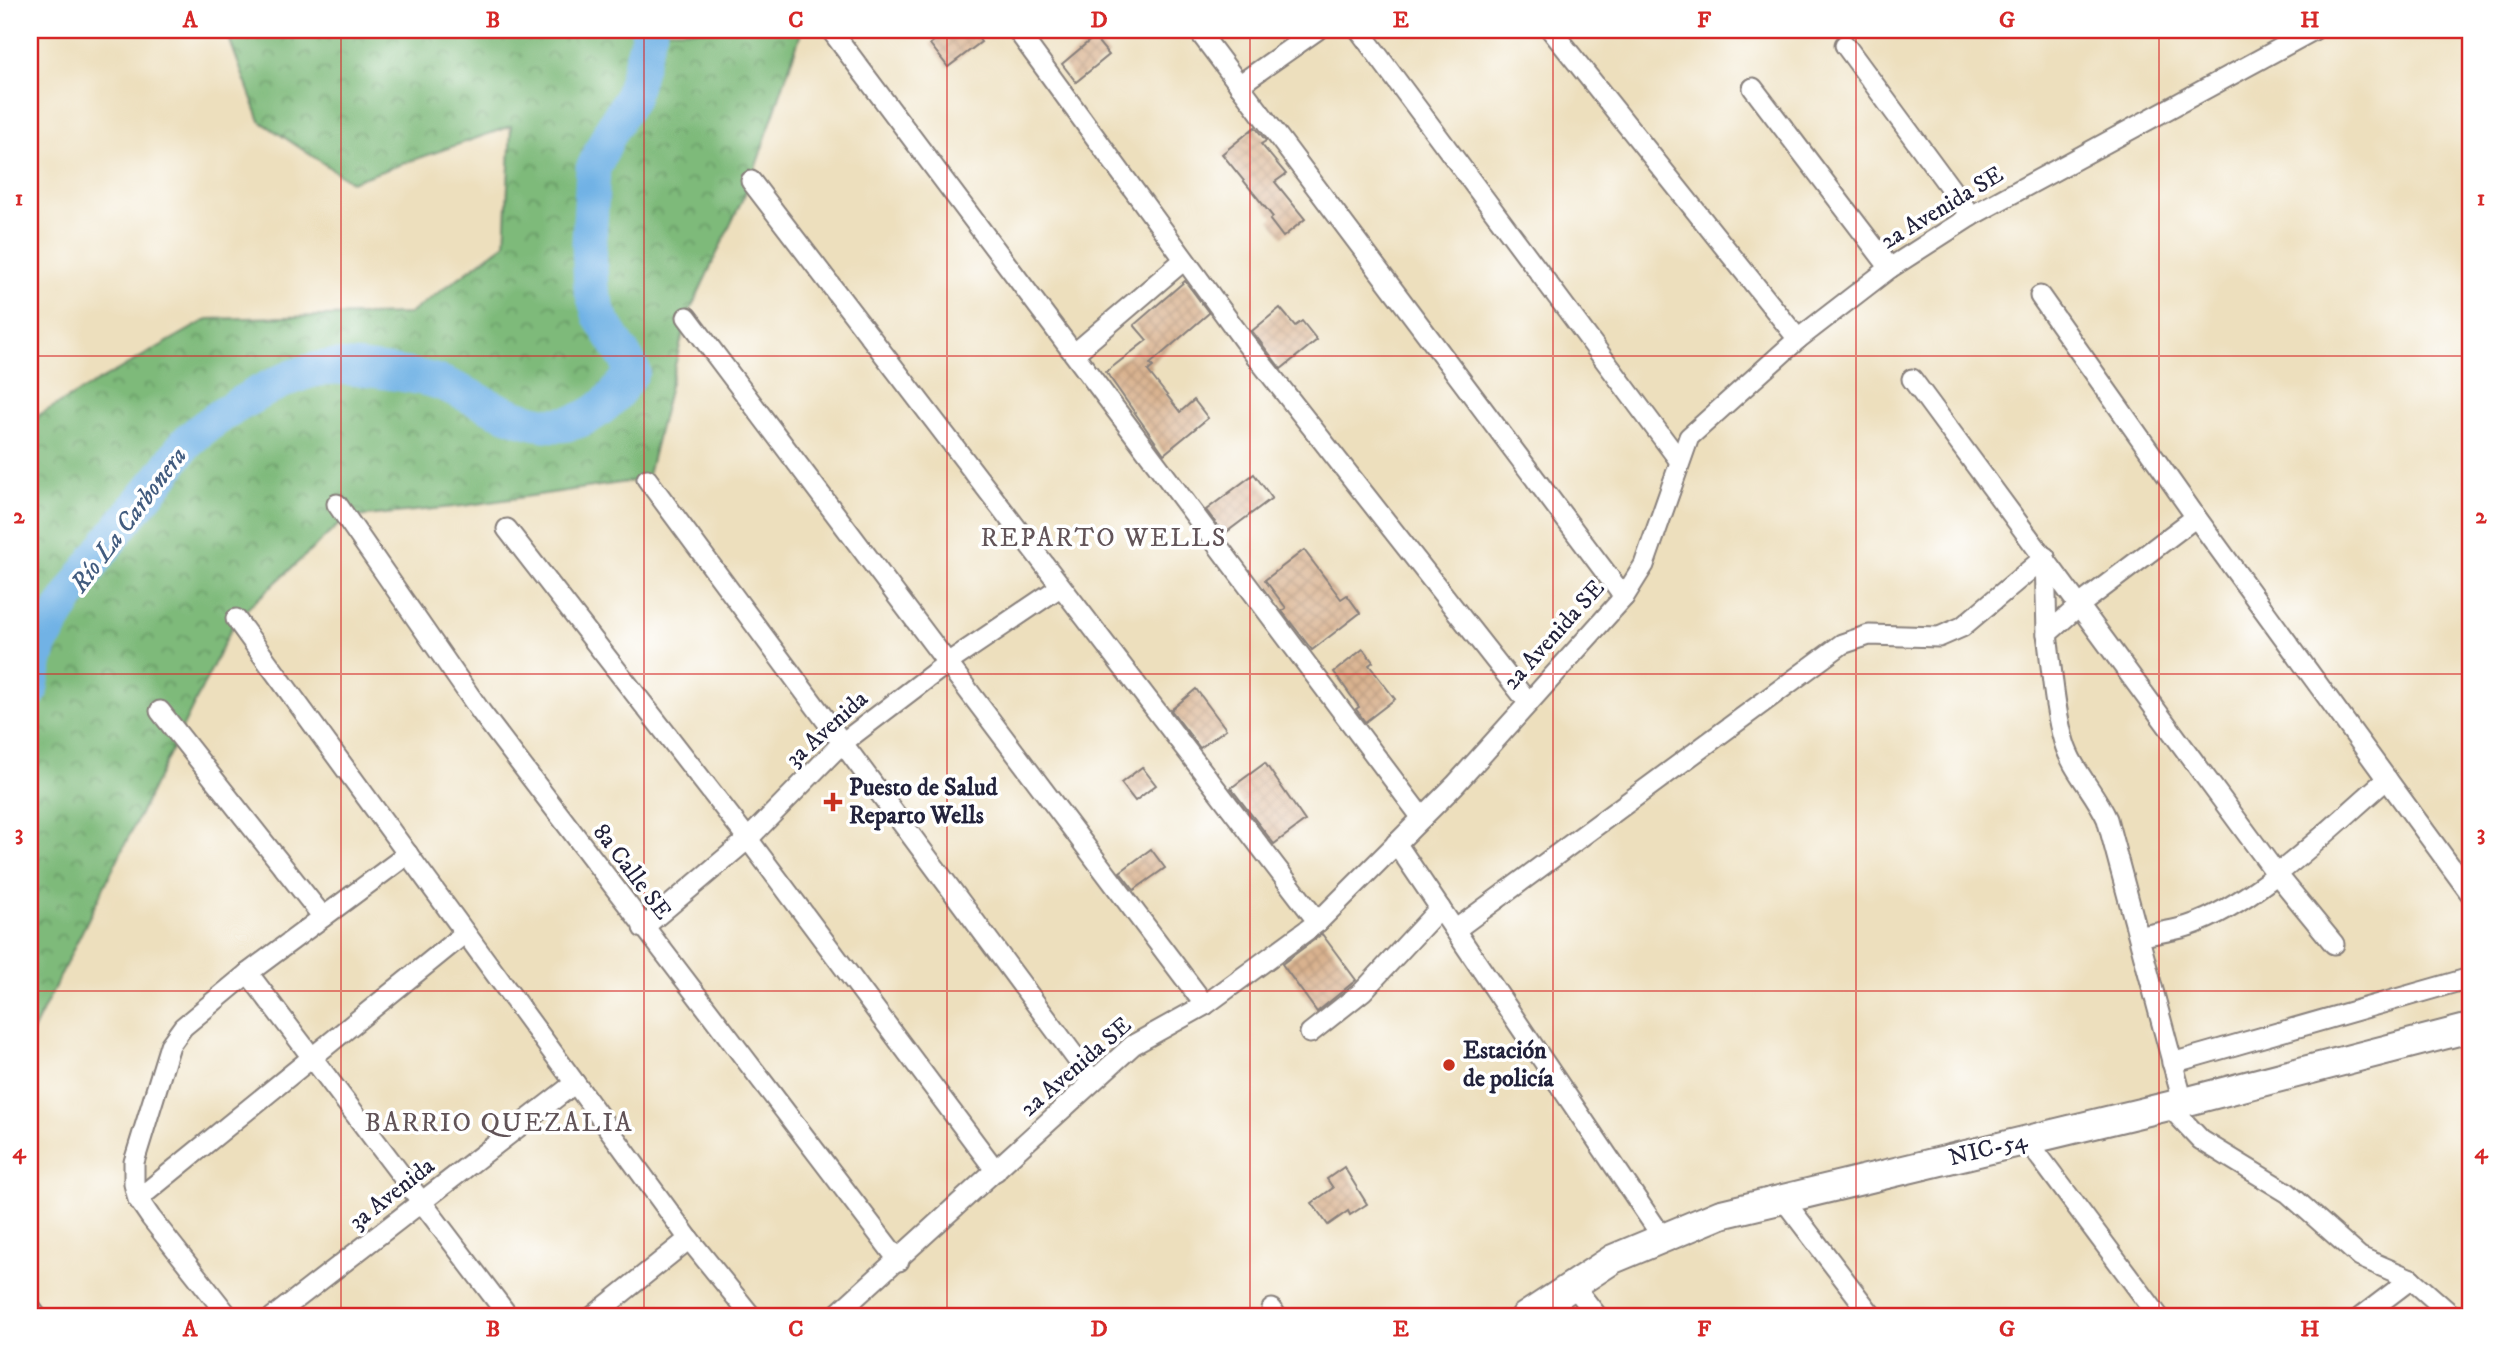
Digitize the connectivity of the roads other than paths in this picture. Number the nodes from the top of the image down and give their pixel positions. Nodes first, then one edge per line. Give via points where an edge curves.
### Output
1 (831, 30) edge
2 (1017, 30) edge
3 (1198, 30) edge
4 (1317, 30) edge
5 (1359, 30) edge
6 (1551, 30) edge
7 (2315, 30) edge
8 (1846, 45) dead end
9 (1239, 85) junction
10 (1753, 88) dead end
11 (751, 181) dead end
12 (1971, 216) junction
13 (1184, 260) junction
14 (1890, 268) junction
15 (2040, 296) dead end
16 (687, 317) dead end
17 (1798, 340) junction
18 (1075, 353) junction
19 (1912, 379) dead end
20 (1679, 460) junction
21 (647, 478) dead end
22 (337, 504) dead end
23 (2196, 517) junction
24 (506, 530) dead end
25 (2045, 557) junction
26 (1060, 587) junction
27 (1624, 597) junction
28 (2081, 604) junction
29 (236, 619) dead end
30 (2046, 634) junction
31 (946, 664) junction
32 (1527, 701) junction
33 (160, 711) dead end
34 (841, 744) junction
35 (2387, 779) junction
36 (1422, 818) junction
37 (748, 839) junction
38 (1396, 842) junction
39 (408, 854) junction
40 (2276, 873) junction
41 (2470, 893) edge
42 (1440, 908) junction
43 (323, 917) junction
44 (1318, 922) junction
45 (643, 928) junction
46 (1455, 929) junction
47 (466, 933) junction
48 (2141, 936) junction
49 (2334, 944) dead end
50 (248, 973) junction
51 (2470, 978) edge
52 (1205, 1005) junction
53 (2470, 1028) edge
54 (1310, 1033) dead end
55 (312, 1057) junction
56 (2172, 1063) junction
57 (1093, 1081) junction
58 (575, 1083) junction
59 (2176, 1104) junction
60 (2027, 1140) junction
61 (996, 1171) junction
62 (138, 1199) junction
63 (1783, 1199) junction
64 (422, 1202) junction
65 (1663, 1238) junction
66 (689, 1239) junction
67 (899, 1261) junction
68 (2412, 1279) junction
69 (1573, 1285) junction
70 (30, 1307) edge
71 (37, 1317) edge
72 (229, 1317) edge
73 (272, 1317) edge
74 (509, 1317) edge
75 (592, 1317) edge
76 (752, 1317) edge
77 (834, 1317) edge
78 (1525, 1317) edge
79 (1598, 1317) edge
80 (1873, 1317) edge
81 (2160, 1317) edge
82 (2361, 1317) edge
83 (2454, 1317) edge

1 - 18 street
2 - 13 street
3 - 9 street
4 - 9 street
5 - 20 street
6 - 17 street
7 - 12 street, 2a Avenida SE
8 - 12 street
9 - 27 street
10 - 14 street
11 - 26 street
12 - 14 street, 2a Avenida SE
13 - 18 street
13 - 32 street
14 - 17 street, 2a Avenida SE
15 - 23 street
16 - 31 street
17 - 20 street, 2a Avenida SE via 1689,437
18 - 36 street
19 - 25 street
20 - 27 street, 2a Avenida SE via 1644,565
21 - 34 street
22 - 45 street, 8a Calle SE via 481,712
23 - 28 street
23 - 35 street
24 - 37 street
25 - 28 street
25 - 30 street
25 - 46 street via 1962,627 1939,637 1869,635 1842,644
26 - 31 street, 3a Avenida
26 - 44 street
27 - 32 street, 2a Avenida SE
28 - 30 street
28 - 40 street
29 - 39 street
30 - 48 street via 2064,741 2107,818
31 - 34 street, 3a Avenida
31 - 52 street
32 - 36 street, 2a Avenida SE
33 - 43 street
34 - 37 street, 3a Avenida
34 - 57 street
35 - 40 street
35 - 41 street
36 - 38 street, 2a Avenida SE
37 - 45 street, 3a Avenida
37 - 61 street
38 - 42 street
38 - 44 street, 2a Avenida SE
39 - 43 street
39 - 47 street
40 - 48 street via 2216,915 2187,927
40 - 49 street
42 - 46 street
42 - 54 street via 1363,991
43 - 50 street
44 - 52 street, 2a Avenida SE
45 - 67 street, 8a Calle SE
46 - 65 street
47 - 55 street
47 - 58 street
48 - 56 street
50 - 55 street
50 - 62 street via 183,1027 170,1045 134,1162
51 - 56 street
52 - 57 street, 2a Avenida SE via 1133,1045
53 - 59 main road, NIC-54 / NIC-54
55 - 62 street
55 - 64 street
56 - 59 street
57 - 61 street, 2a Avenida SE
58 - 64 street, 3a Avenida
58 - 66 street
59 - 60 main road, NIC-54 / NIC-54
59 - 68 street via 2201,1140 2288,1193 2360,1257
60 - 63 main road, NIC-54 / NIC-54
60 - 81 street
61 - 67 street, 2a Avenida SE
62 - 72 street
63 - 65 main road, NIC-54 / NIC-54 via 1721,1214
63 - 80 street
64 - 73 street, 3a Avenida
64 - 74 street
65 - 69 main road, NIC-54 / NIC-54 via 1613,1259
66 - 75 street
66 - 76 street
67 - 77 street, 2a Avenida SE
68 - 82 street
68 - 83 street
69 - 78 main road, NIC-54 / NIC-54
69 - 79 street
70 - 71 street

